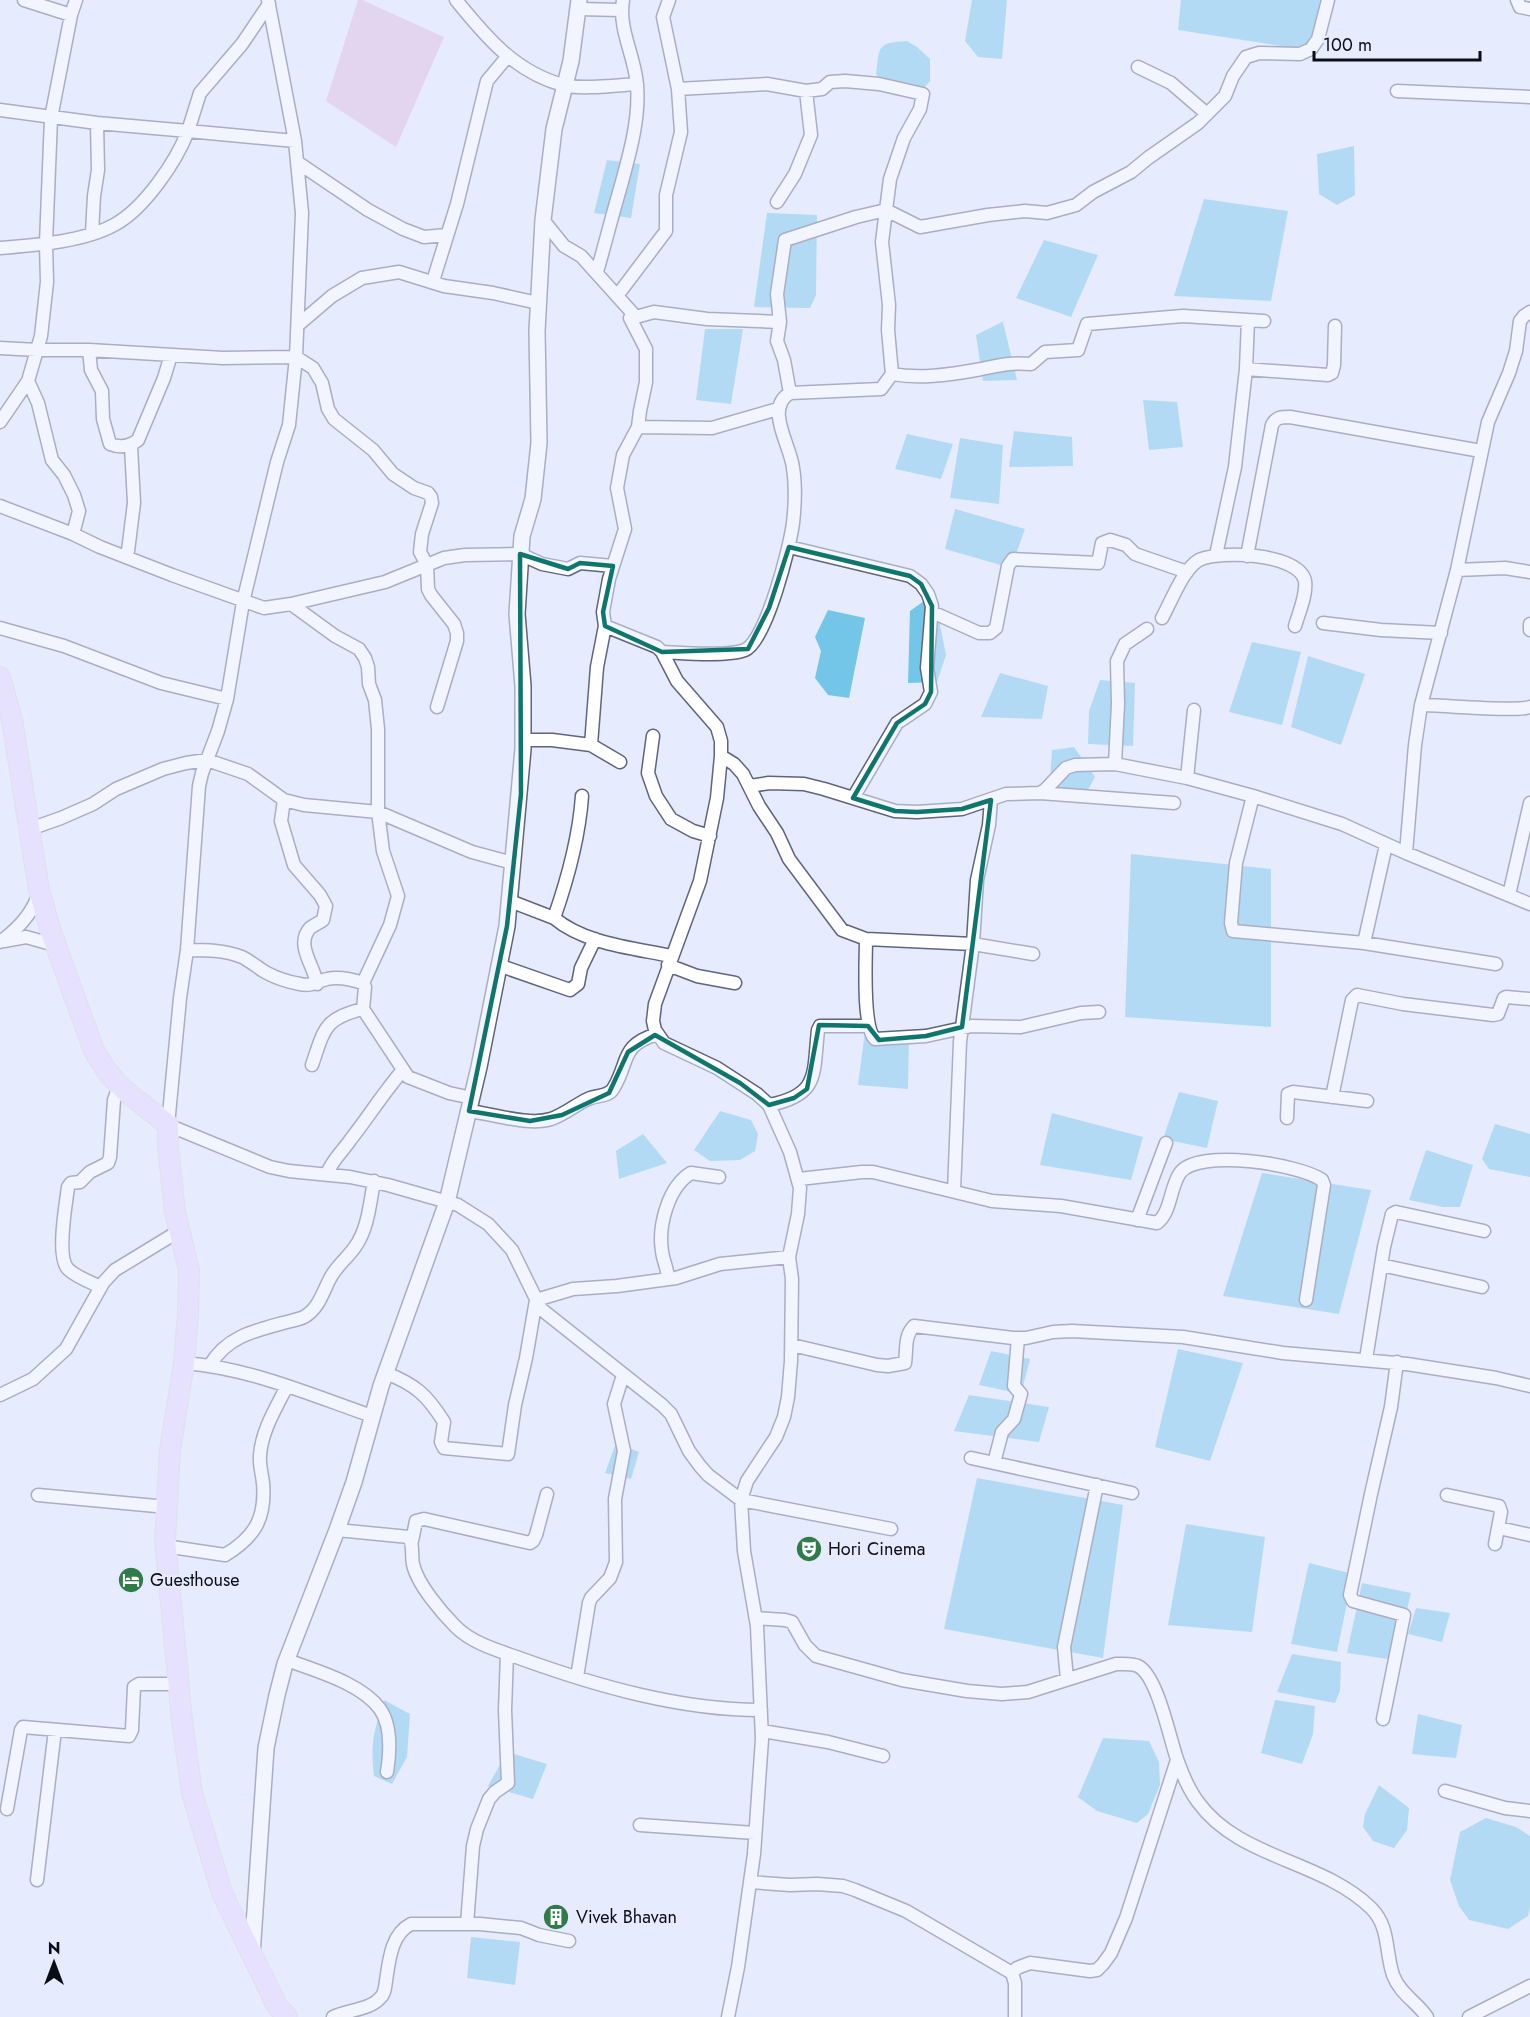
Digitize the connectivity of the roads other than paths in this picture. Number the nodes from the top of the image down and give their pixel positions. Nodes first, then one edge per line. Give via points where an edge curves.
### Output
1 (24, 0) edge
2 (76, 0) edge
3 (456, 0) edge
4 (669, 0) edge
5 (1328, 0) edge
6 (1517, 0) edge
7 (269, 2) edge
8 (579, 5) edge
9 (622, 5) edge
10 (1530, 9) edge
11 (71, 15) junction
12 (507, 57) junction
13 (1138, 67) dead end
14 (638, 84) junction
15 (564, 86) junction
16 (678, 89) junction
17 (806, 91) junction
18 (1396, 91) dead end
19 (1530, 97) edge
20 (0, 110) edge
21 (1207, 114) junction
22 (51, 118) junction
23 (97, 123) junction
24 (188, 131) junction
25 (295, 141) junction
26 (297, 162) junction
27 (777, 202) dead end
28 (886, 210) junction
29 (543, 220) junction
30 (92, 233) junction
31 (447, 235) junction
32 (46, 243) junction
33 (0, 248) edge
34 (597, 272) junction
35 (433, 281) junction
36 (617, 296) junction
37 (537, 303) junction
38 (1530, 312) edge
39 (636, 317) junction
40 (1248, 320) junction
41 (1264, 321) dead end
42 (780, 322) junction
43 (298, 325) junction
44 (1335, 326) dead end
45 (0, 348) edge
46 (37, 350) junction
47 (89, 350) junction
48 (171, 355) junction
49 (296, 357) junction
50 (1246, 369) junction
51 (892, 374) junction
52 (28, 381) junction
53 (790, 393) junction
54 (778, 409) junction
55 (0, 422) edge
56 (638, 427) junction
57 (131, 446) junction
58 (1481, 451) junction
59 (0, 506) edge
60 (73, 534) junction
61 (789, 547) junction
62 (128, 551) dead end
63 (520, 554) junction
64 (1216, 555) junction
65 (1247, 556) junction
66 (427, 565) junction
67 (613, 566) junction
68 (1457, 570) junction
69 (1187, 572) junction
70 (1530, 572) edge
71 (243, 602) junction
72 (291, 604) junction
73 (932, 612) junction
74 (1162, 618) dead end
75 (1323, 623) dead end
76 (1530, 624) edge
77 (605, 626) junction
78 (1295, 626) dead end
79 (0, 628) edge
80 (1147, 629) dead end
81 (1530, 630) edge
82 (1441, 633) junction
83 (662, 652) junction
84 (0, 677) edge
85 (227, 699) junction
86 (1421, 705) junction
87 (437, 707) dead end
88 (1530, 707) edge
89 (1194, 710) dead end
90 (653, 736) dead end
91 (523, 740) junction
92 (591, 745) junction
93 (722, 756) junction
94 (207, 760) junction
95 (620, 762) dead end
96 (1115, 764) junction
97 (1187, 778) junction
98 (750, 786) junction
99 (1040, 793) junction
100 (582, 796) dead end
101 (1253, 796) junction
102 (853, 798) junction
103 (284, 800) junction
104 (991, 800) junction
105 (1174, 803) dead end
106 (1530, 803) edge
107 (378, 812) junction
108 (30, 829) junction
109 (710, 836) junction
110 (1386, 845) junction
111 (1406, 853) junction
112 (513, 863) junction
113 (39, 890) junction
114 (1509, 895) junction
115 (510, 901) junction
116 (1530, 904) edge
117 (554, 918) junction
118 (595, 939) junction
119 (866, 939) junction
120 (0, 942) edge
121 (1364, 943) junction
122 (973, 944) junction
123 (55, 945) junction
124 (187, 950) junction
125 (1033, 954) dead end
126 (669, 961) junction
127 (1496, 964) dead end
128 (498, 965) junction
129 (363, 983) junction
130 (735, 983) dead end
131 (317, 984) junction
132 (1530, 999) edge
133 (363, 1009) junction
134 (1099, 1012) dead end
135 (868, 1026) junction
136 (962, 1027) junction
137 (657, 1034) junction
138 (312, 1065) dead end
139 (403, 1070) junction
140 (119, 1086) junction
141 (1332, 1097) junction
142 (1367, 1101) dead end
143 (470, 1104) junction
144 (769, 1105) junction
145 (1287, 1118) dead end
146 (168, 1125) junction
147 (1166, 1143) dead end
148 (327, 1174) junction
149 (719, 1177) dead end
150 (799, 1179) junction
151 (374, 1181) junction
152 (954, 1191) junction
153 (447, 1202) junction
154 (1137, 1220) junction
155 (180, 1231) junction
156 (1484, 1231) dead end
157 (789, 1257) junction
158 (1381, 1265) junction
159 (668, 1279) junction
160 (101, 1287) junction
161 (1482, 1287) dead end
162 (536, 1300) junction
163 (1306, 1300) dead end
164 (1018, 1338) junction
165 (792, 1345) junction
166 (1366, 1359) junction
167 (1397, 1362) junction
168 (184, 1363) junction
169 (210, 1365) junction
170 (386, 1373) junction
171 (623, 1376) junction
172 (287, 1386) junction
173 (1530, 1386) edge
174 (0, 1395) edge
175 (372, 1416) junction
176 (971, 1458) dead end
177 (994, 1463) junction
178 (1097, 1485) junction
179 (1132, 1493) dead end
180 (547, 1494) dead end
181 (38, 1495) dead end
182 (1447, 1495) dead end
183 (741, 1500) junction
184 (167, 1507) junction
185 (1499, 1528) junction
186 (891, 1529) dead end
187 (337, 1530) junction
188 (1530, 1535) edge
189 (412, 1541) junction
190 (1496, 1544) dead end
191 (165, 1546) junction
192 (756, 1618) junction
193 (507, 1654) junction
194 (287, 1659) junction
195 (578, 1677) junction
196 (1067, 1678) junction
197 (178, 1684) junction
198 (761, 1710) junction
199 (1383, 1719) dead end
200 (55, 1730) junction
201 (762, 1731) junction
202 (883, 1756) dead end
203 (1177, 1760) junction
204 (387, 1772) dead end
205 (1445, 1791) dead end
206 (8, 1809) dead end
207 (1530, 1811) edge
208 (640, 1825) dead end
209 (755, 1833) junction
210 (37, 1880) dead end
211 (750, 1882) junction
212 (467, 1924) junction
213 (569, 1941) dead end
214 (252, 1955) junction
215 (1012, 1973) junction
216 (1530, 1986) edge
217 (286, 2017) edge
218 (333, 2017) edge
219 (728, 2017) edge
220 (1016, 2017) edge
221 (1427, 2017) edge
222 (1469, 2017) edge

1 - 11 street
2 - 11 street
3 - 12 street
4 - 16 street via 663,17
5 - 21 street via 1318,39 1311,49 1299,54 1259,53 1246,57 1225,96
6 - 10 street via 1520,7
7 - 24 street via 242,44 200,93
7 - 25 street
8 - 9 street
8 - 15 street
9 - 14 street via 623,30
11 - 22 street
12 - 15 street
12 - 31 street via 487,81
13 - 21 street via 1171,83
14 - 15 street
14 - 34 street via 631,149
15 - 29 street via 554,129
16 - 17 street via 767,84
16 - 36 street via 681,132 666,195 666,231
17 - 27 street via 811,135 795,174
17 - 28 street via 846,81 923,94 890,179
18 - 19 street
20 - 22 street
21 - 28 street via 1131,172 1076,205 1047,213 988,215 920,227
22 - 23 street
22 - 32 street
23 - 24 street
23 - 30 street via 98,170
24 - 25 street
24 - 30 street via 170,166 134,209 114,225
25 - 26 street
26 - 31 street via 403,229 424,237
26 - 43 street via 302,213
28 - 42 street via 785,240 777,294
28 - 51 street via 882,242
29 - 34 street via 564,246
29 - 37 street
30 - 32 street
31 - 35 street
32 - 33 street
32 - 46 street via 45,316
34 - 36 street
35 - 37 street
35 - 43 street via 399,272 362,278 332,296
36 - 39 street
37 - 63 street via 539,443 533,499
38 - 58 street via 1520,321 1516,351 1493,407
39 - 42 street via 654,312
39 - 56 street via 630,318 646,349 646,382
40 - 41 street
40 - 50 street
40 - 51 street via 1182,316 1087,324 1078,350 1045,352 1031,364 1010,362 913,378
42 - 53 street via 777,340
43 - 49 street
44 - 50 street via 1334,369 1328,375
45 - 46 street
46 - 47 street
46 - 52 street
47 - 48 street
47 - 57 street via 91,370 102,391 103,419 110,444
48 - 49 street
48 - 57 street via 138,440
49 - 66 street via 319,376 334,419 372,450 393,474 431,497 420,547
49 - 71 street via 289,425
50 - 64 street via 1235,468
51 - 53 street via 881,389
52 - 55 street
52 - 60 street via 38,403 52,460 64,475 79,511
53 - 54 street
54 - 56 street via 712,428
54 - 61 street via 794,473
56 - 67 street via 622,455 617,488 625,529
57 - 62 street via 134,503
58 - 65 street via 1278,418 1272,425
58 - 68 street
59 - 60 street
60 - 71 street
61 - 73 street via 910,576 928,594
61 - 83 street via 770,609 748,649
63 - 66 street via 465,555
63 - 67 street via 568,569 580,563
63 - 91 street via 517,614
64 - 65 street
64 - 69 street via 1199,561
65 - 78 street via 1282,562 1300,570 1305,594
66 - 72 street via 385,582
66 - 87 street via 428,589 457,633
67 - 77 street via 603,612
68 - 70 street via 1505,568
68 - 82 street
69 - 73 street via 1135,554 1126,545 1110,540 1102,543 1098,563 1013,560 1008,566 996,628 990,633 979,633
69 - 74 street
71 - 72 street via 264,608
71 - 85 street
72 - 107 street via 359,649 365,658 376,711
73 - 102 street via 927,668 931,692 926,704 897,723
75 - 82 street
76 - 81 street
77 - 83 street
77 - 92 street via 597,667
79 - 85 street via 74,649 161,683
80 - 96 street via 1125,644 1117,661
82 - 86 street
83 - 93 street via 677,681 717,728
84 - 108 main road via 12,720
85 - 94 street
86 - 88 street
86 - 111 street
89 - 97 street
90 - 109 street via 648,773 656,796 671,819
91 - 92 street
91 - 112 street
92 - 95 street
93 - 98 street via 734,764
93 - 109 street
94 - 103 street via 248,774
94 - 108 street via 163,769 116,789 93,804
94 - 124 street via 199,786
96 - 97 street
96 - 99 street via 1066,768
97 - 101 street
98 - 102 street via 804,784
98 - 119 street via 799,875 842,930
99 - 104 street via 1006,794
99 - 105 street
100 - 117 street via 572,865
101 - 110 street via 1342,824
101 - 121 street via 1236,863 1230,923 1233,931
102 - 104 street via 895,811 917,812 962,809
103 - 107 street
103 - 131 street via 281,821 294,865 326,906 323,920 309,929 304,947
104 - 122 street via 977,880
106 - 114 street
107 - 112 street via 472,852
107 - 129 street via 383,850 398,896 390,925
108 - 113 main road
109 - 126 street via 700,881
110 - 111 street
110 - 121 street
111 - 114 street
112 - 115 street
113 - 120 street via 20,926
113 - 123 main road
114 - 116 street
115 - 117 street
115 - 128 street
117 - 118 street
118 - 126 street
118 - 128 street via 578,984 570,990
119 - 122 street
119 - 135 street
120 - 123 street via 26,937
121 - 127 street
122 - 125 street
122 - 136 street
123 - 140 main road via 93,1048
124 - 131 street via 229,953 282,979
124 - 146 street
126 - 130 street via 697,976
126 - 137 street via 654,1004
128 - 143 street
129 - 131 street via 334,977
129 - 133 street
132 - 141 street via 1506,997 1501,1012 1492,1015 1357,995 1352,1000
133 - 138 street via 332,1020
133 - 139 street
134 - 136 street via 1022,1027
135 - 136 street via 871,1035 879,1040 926,1036
135 - 144 street via 820,1026 812,1080 807,1089 794,1098
136 - 152 street
137 - 143 street via 642,1039 628,1052 609,1093 556,1117 530,1121
137 - 144 street via 664,1043 740,1083
139 - 143 street via 412,1080
139 - 148 street
140 - 146 main road
140 - 160 street via 108,1163 68,1186 63,1235 62,1256 67,1269
141 - 142 street
141 - 145 street via 1290,1093
143 - 153 street
144 - 150 street
146 - 148 street via 270,1167
146 - 155 main road
147 - 154 street
148 - 151 street
149 - 159 street via 691,1173 670,1199 661,1249
150 - 152 street via 873,1172
150 - 157 street via 800,1196
151 - 153 street
151 - 169 street via 357,1245 332,1275 312,1311 230,1341
152 - 154 street via 992,1201 1061,1206
153 - 162 street via 468,1210 502,1237
153 - 170 street
154 - 163 street via 1160,1221 1179,1174 1186,1166 1201,1161 1277,1165 1315,1174 1324,1185
155 - 160 street via 115,1270
155 - 168 main road via 189,1270
156 - 158 street via 1396,1212 1392,1214
157 - 159 street via 720,1264
157 - 165 street
158 - 161 street
158 - 166 street
159 - 162 street via 573,1289
160 - 174 street via 66,1349 33,1379
162 - 170 street via 508,1455 444,1448 444,1422 428,1400 417,1388
162 - 171 street via 541,1309
164 - 165 street via 914,1326 906,1339 905,1363 888,1366
164 - 166 street via 1053,1332 1137,1334 1283,1353
164 - 177 street via 1014,1386 1021,1394 1014,1419 1002,1432
165 - 183 street via 784,1417 776,1437 747,1481
166 - 167 street
167 - 173 street
167 - 199 street via 1391,1407 1350,1595 1353,1601 1404,1615
168 - 169 street
168 - 184 main road via 170,1450
169 - 172 street
170 - 175 street
171 - 183 street via 671,1414 700,1466
171 - 195 street via 614,1404 624,1451 615,1498 616,1562 610,1578 589,1603
172 - 175 street
172 - 191 street via 262,1442 264,1502 254,1530 225,1555
175 - 187 street
176 - 177 street
177 - 178 street
178 - 179 street
178 - 196 street via 1064,1647
180 - 189 street via 536,1535 530,1543 424,1519 416,1521
181 - 184 street
182 - 185 street via 1499,1506
183 - 186 street
183 - 192 street via 744,1551
184 - 191 main road
185 - 188 street
185 - 190 street
187 - 189 street via 403,1536
187 - 194 street
189 - 193 street via 418,1577 449,1619 473,1639
191 - 197 main road
192 - 196 street via 792,1622 805,1646 816,1656 939,1688 1002,1694 1028,1692
192 - 198 street
193 - 195 street
193 - 212 street via 508,1783 489,1799 477,1829
194 - 204 street via 346,1683 380,1709 390,1743
194 - 214 street via 266,1748
195 - 198 street via 668,1700
196 - 203 street via 1116,1664 1139,1666 1154,1688
197 - 200 street via 139,1684 134,1688 129,1737
197 - 214 main road via 192,1793 200,1823 222,1893
198 - 201 street
200 - 206 street via 21,1730
200 - 210 street
201 - 202 street
201 - 209 street
203 - 215 street via 1126,1918 1103,1964 1090,1971 1030,1963
203 - 221 street via 1188,1787 1212,1820 1239,1837 1340,1884 1370,1907 1387,1937 1393,1974 1400,1988
205 - 207 street
208 - 209 street
209 - 211 street
211 - 215 street via 818,1884 855,1890 906,1911
211 - 219 street
212 - 213 street via 521,1928
212 - 218 street via 405,1927 392,1949 384,1994 372,2004
214 - 217 main road via 276,2006
215 - 220 street via 1016,1983
216 - 222 street

